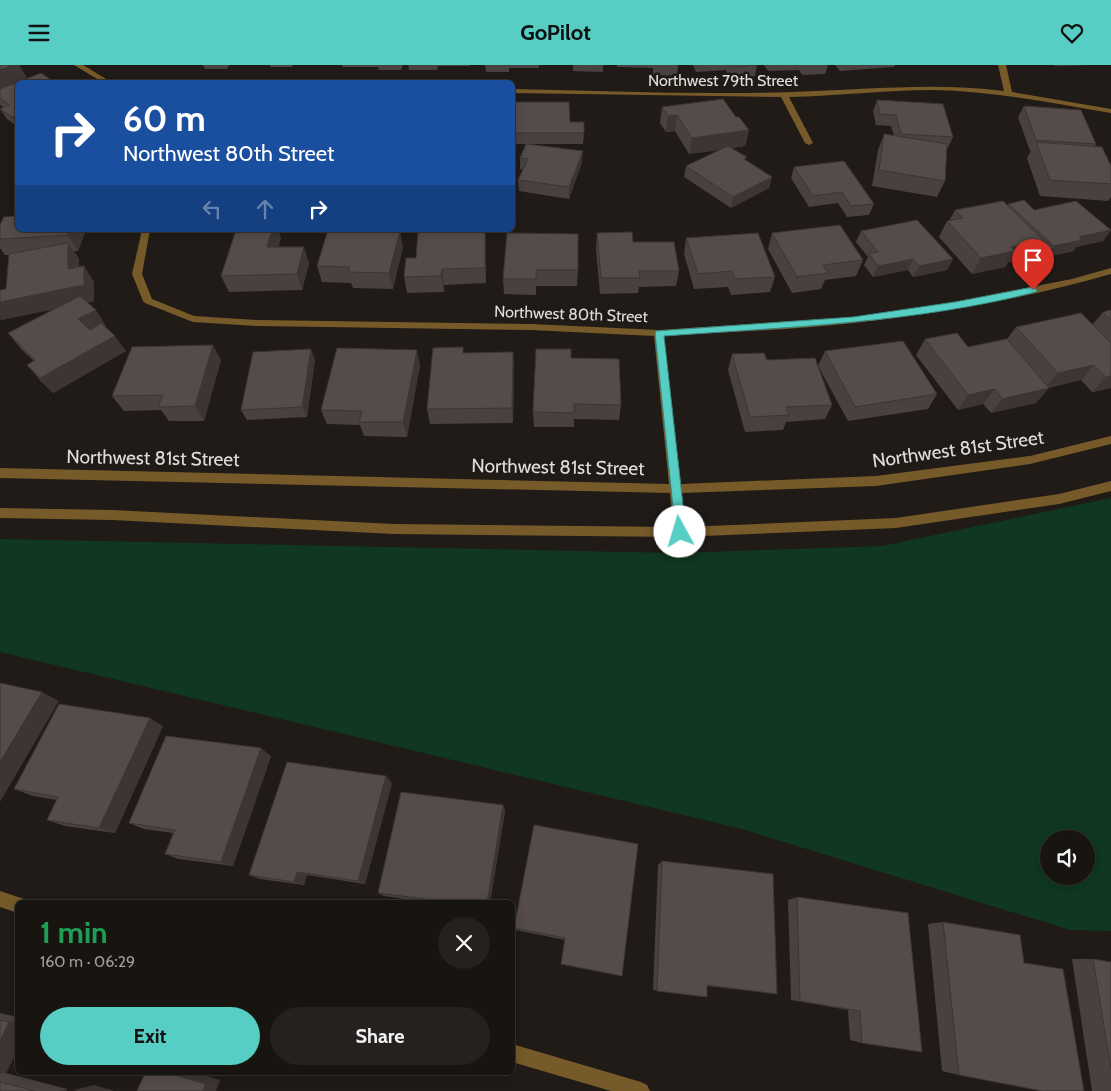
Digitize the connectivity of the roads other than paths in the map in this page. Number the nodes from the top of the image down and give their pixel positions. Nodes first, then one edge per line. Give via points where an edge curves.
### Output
1 (78, 65) edge
2 (1002, 65) edge
3 (105, 80) edge
4 (515, 91) edge
5 (1008, 93) junction
6 (784, 95) junction
7 (1111, 111) edge
8 (809, 143) dead end
9 (146, 232) edge
10 (1111, 271) edge
11 (659, 333) junction
12 (1111, 440) edge
13 (0, 473) edge
14 (1111, 486) edge
15 (676, 489) junction
16 (0, 513) edge
17 (680, 532) junction
18 (0, 899) edge
19 (15, 904) edge
20 (515, 1054) edge
21 (639, 1091) edge

1 - 3 street
2 - 5 street
4 - 6 street, Northwest 79th Street
5 - 6 street, Northwest 79th Street via 894,88
5 - 7 street, Northwest 79th Street
6 - 8 street
9 - 11 street, Northwest 80th Street via 138,274 148,301 192,319
10 - 11 street, Northwest 80th Street via 955,305 853,320
11 - 15 street
12 - 15 street, Northwest 81st Street via 1030,460 876,481
13 - 15 street, Northwest 81st Street
14 - 17 street via 1059,499 896,523
15 - 17 street
16 - 17 street via 394,529
18 - 19 street
20 - 21 street

